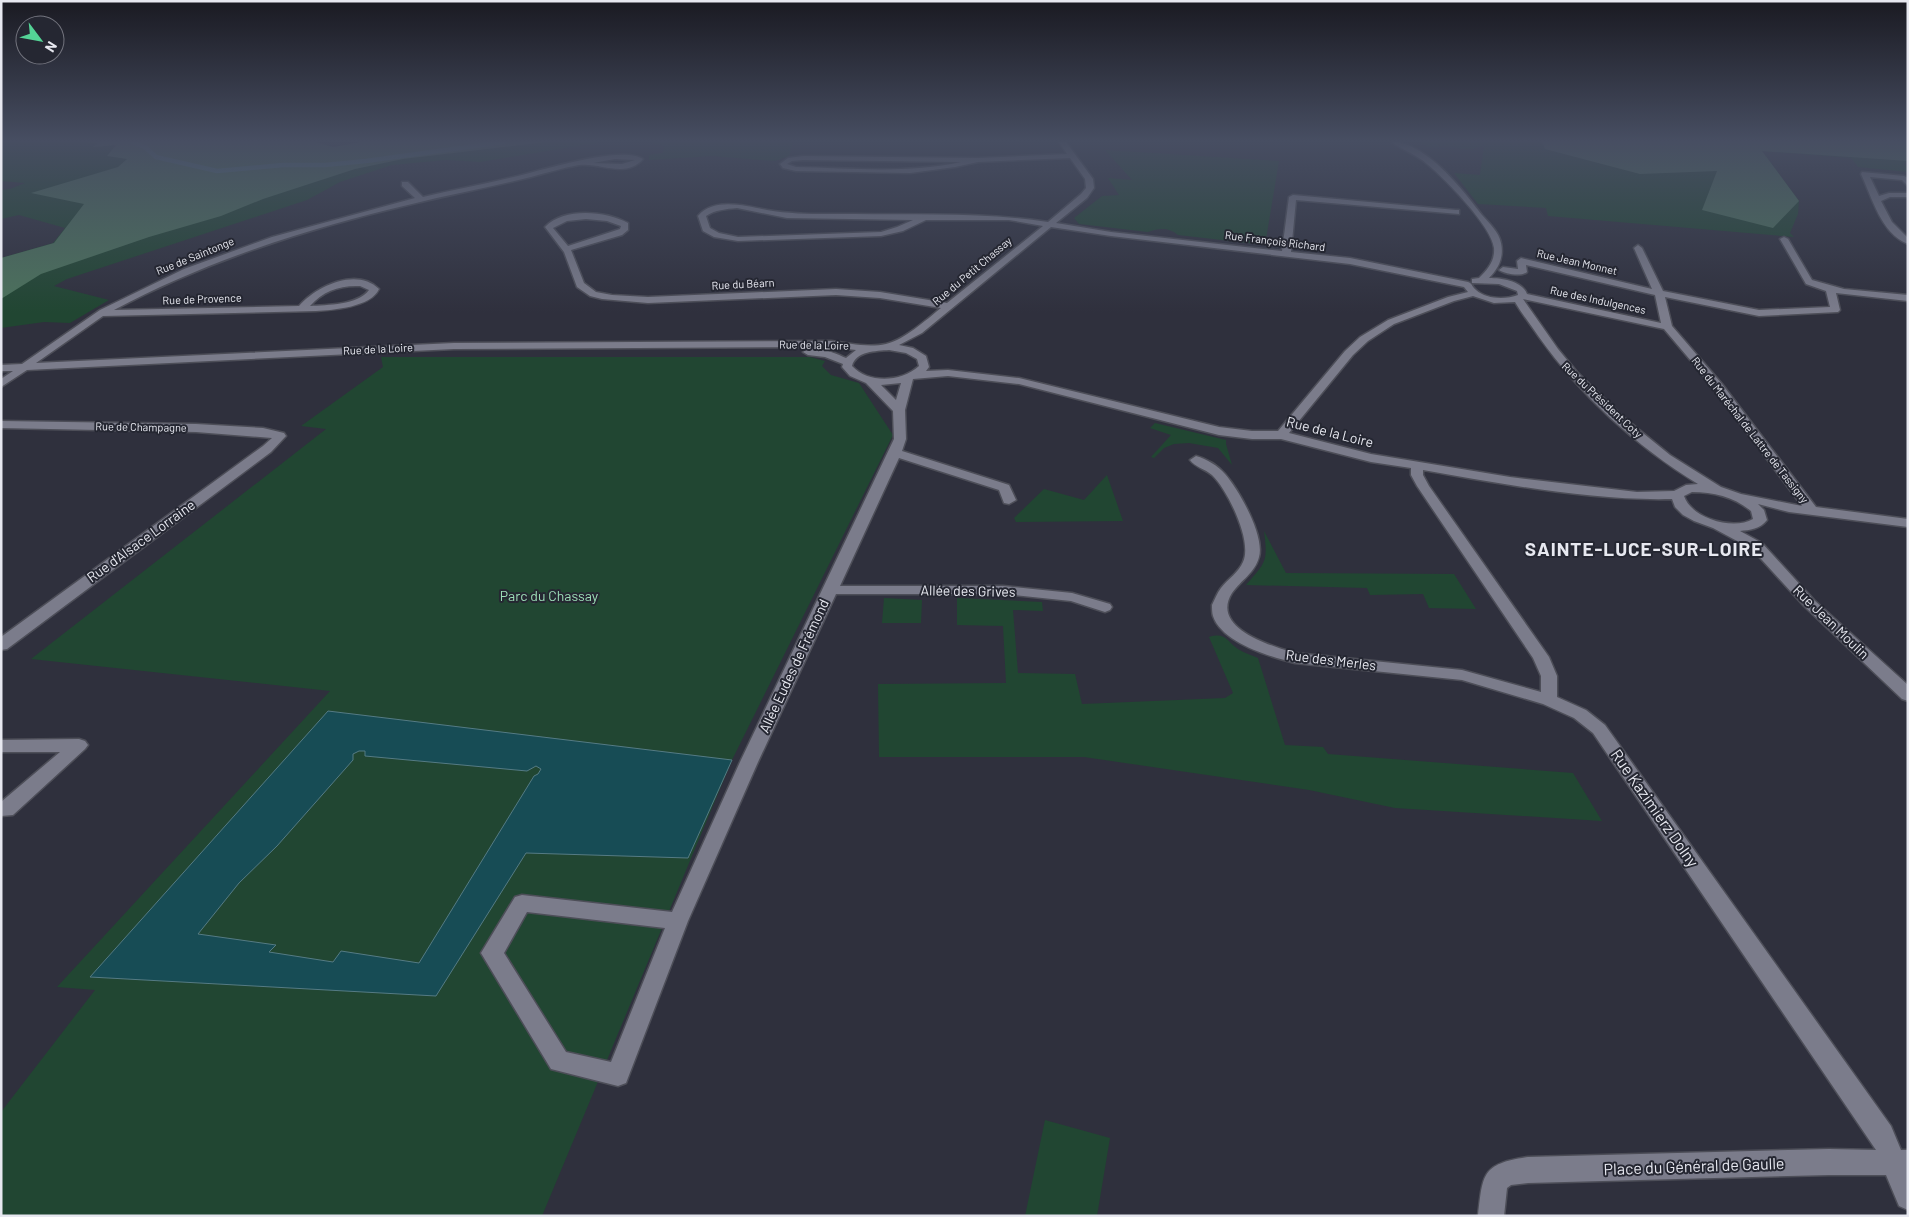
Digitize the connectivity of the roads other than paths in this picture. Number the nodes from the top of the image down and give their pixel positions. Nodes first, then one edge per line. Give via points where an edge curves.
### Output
1 (422, 199) edge
2 (1080, 199) edge
3 (1293, 199) edge
4 (1312, 199) edge
5 (1464, 199) edge
6 (1877, 199) edge
7 (1456, 212) dead end
8 (925, 217) junction
9 (1048, 224) junction
10 (1784, 239) dead end
11 (1908, 242) edge
12 (1638, 248) dead end
13 (566, 249) junction
14 (1286, 254) junction
15 (1501, 265) junction
16 (1482, 280) junction
17 (1510, 284) junction
18 (1830, 289) junction
19 (1471, 290) junction
20 (1659, 293) junction
21 (1520, 297) junction
22 (1908, 298) edge
23 (1501, 300) junction
24 (949, 306) junction
25 (303, 308) junction
26 (102, 313) junction
27 (1529, 317) junction
28 (1667, 327) junction
29 (918, 331) junction
30 (754, 345) junction
31 (874, 348) junction
32 (890, 348) junction
33 (918, 355) junction
34 (847, 362) junction
35 (1, 368) edge
36 (24, 368) junction
37 (912, 376) junction
38 (870, 380) junction
39 (1019, 381) junction
40 (1, 384) edge
41 (899, 410) junction
42 (1, 424) edge
43 (1281, 435) junction
44 (280, 436) joint
45 (895, 453) junction
46 (1196, 460) dead end
47 (1416, 467) junction
48 (1686, 472) junction
49 (1689, 488) junction
50 (1723, 492) junction
51 (1677, 495) junction
52 (1636, 496) junction
53 (1009, 500) dead end
54 (1789, 508) junction
55 (1684, 510) junction
56 (1812, 511) junction
57 (1758, 520) junction
58 (1908, 523) edge
59 (1716, 524) junction
60 (1757, 546) junction
61 (830, 590) junction
62 (1105, 607) dead end
63 (1, 645) edge
64 (1908, 695) edge
65 (1549, 700) junction
66 (1, 746) edge
67 (1, 809) edge
68 (678, 921) junction
69 (1901, 1163) edge
70 (1908, 1197) edge
71 (1491, 1216) edge

1 - 26 street, Rue de Saintonge via 305,230 218,259
2 - 9 street, Rue du Petit Chassay
3 - 14 street
4 - 7 street
5 - 15 street via 1495,236
6 - 11 street via 1885,220
8 - 8 street, Rue François Richard via 881,234 738,238 706,229 702,216 718,208 737,206 787,216
8 - 9 street, Rue François Richard via 1009,218
9 - 14 street, Rue François Richard
9 - 24 street, Rue du Petit Chassay
10 - 18 street via 1809,282
12 - 20 street
13 - 13 street, Rue du Béarn via 614,235 624,230 625,225 617,220 594,216 553,224 549,230
13 - 24 street, Rue du Béarn via 580,285 597,294 624,300 836,292
14 - 19 street, Rue François Richard via 1350,261
15 - 16 street
15 - 17 street
15 - 20 street, Rue Jean Monnet via 1523,272 1521,260
16 - 17 street
16 - 19 street via 1470,283
17 - 21 street via 1521,290
18 - 20 street via 1835,310 1759,313
18 - 22 street
19 - 23 street, Rue François Richard
19 - 43 street via 1391,322 1364,339
20 - 28 street
21 - 23 street
21 - 27 street, Rue du Président Coty
21 - 28 street, Rue des Indulgences
23 - 27 street, Rue du Président Coty
24 - 29 street, Rue du Petit Chassay
25 - 25 street, Rue de Provence via 351,304 367,298 374,289 362,284 336,286 314,296
25 - 26 street, Rue de Provence
26 - 36 street, Rue de Saintonge
27 - 48 street, Rue du Président Coty via 1558,359 1577,378 1628,428
28 - 56 street, Rue du Maréchal de Lattre de Tassigny via 1718,386
29 - 32 street, Rue du Petit Chassay
29 - 33 street via 915,342
30 - 31 street, Rue de la Loire via 831,344
30 - 34 street, Rue de la Loire via 823,354
30 - 36 street, Rue de la Loire via 454,346
31 - 32 street, Rue de la Loire
31 - 34 street via 854,355
32 - 33 street, Rue de la Loire
33 - 37 street, Allée Eudes de Frémond via 924,366
33 - 39 street, Rue de la Loire
34 - 38 street via 850,372
35 - 36 street, Rue de la Loire
36 - 40 street, Rue de Saintonge
37 - 38 street, Rue de la Loire via 893,381
37 - 39 street, Rue de la Loire via 948,373
37 - 41 street, Allée Eudes de Frémond
38 - 41 street
39 - 43 street, Rue de la Loire via 1219,430
41 - 45 street, Allée Eudes de Frémond via 900,439
42 - 44 street, Rue de Champagne via 196,428
43 - 47 street, Rue de la Loire
44 - 63 street, Rue d'Alsace Lorraine via 267,449
45 - 53 street via 1004,488
45 - 61 street, Allée Eudes de Frémond
46 - 65 street, Rue des Merles via 1223,477 1250,532 1253,553 1243,574 1219,602 1219,614 1232,631 1258,645 1295,658 1442,671
47 - 52 street, Rue de la Loire via 1510,482
47 - 65 street via 1422,486 1541,658 1549,676
48 - 49 street
48 - 50 street, Rue du Président Coty
49 - 50 street
49 - 51 street
50 - 54 street
50 - 57 street via 1752,505
51 - 52 street, Rue de la Loire
51 - 55 street via 1677,501
52 - 55 street, Rue de la Loire
54 - 56 street
54 - 57 street
55 - 59 street, Rue de la Loire
56 - 58 street
57 - 59 street via 1741,527
57 - 60 street
59 - 60 street, Rue Jean Moulin
60 - 64 street, Rue Jean Moulin via 1809,603
61 - 62 street, Allée des Grives via 1003,590 1072,597
61 - 68 street, Allée Eudes de Frémond
65 - 69 street, Rue Kazimierz Dolny via 1580,714 1599,729
66 - 67 street via 79,745 6,810
68 - 68 street, Allée Eudes de Frémond via 618,1075 559,1061 492,953 522,903
69 - 70 street
69 - 71 street, Place du Général de Gaulle via 1528,1170 1506,1173 1495,1182

